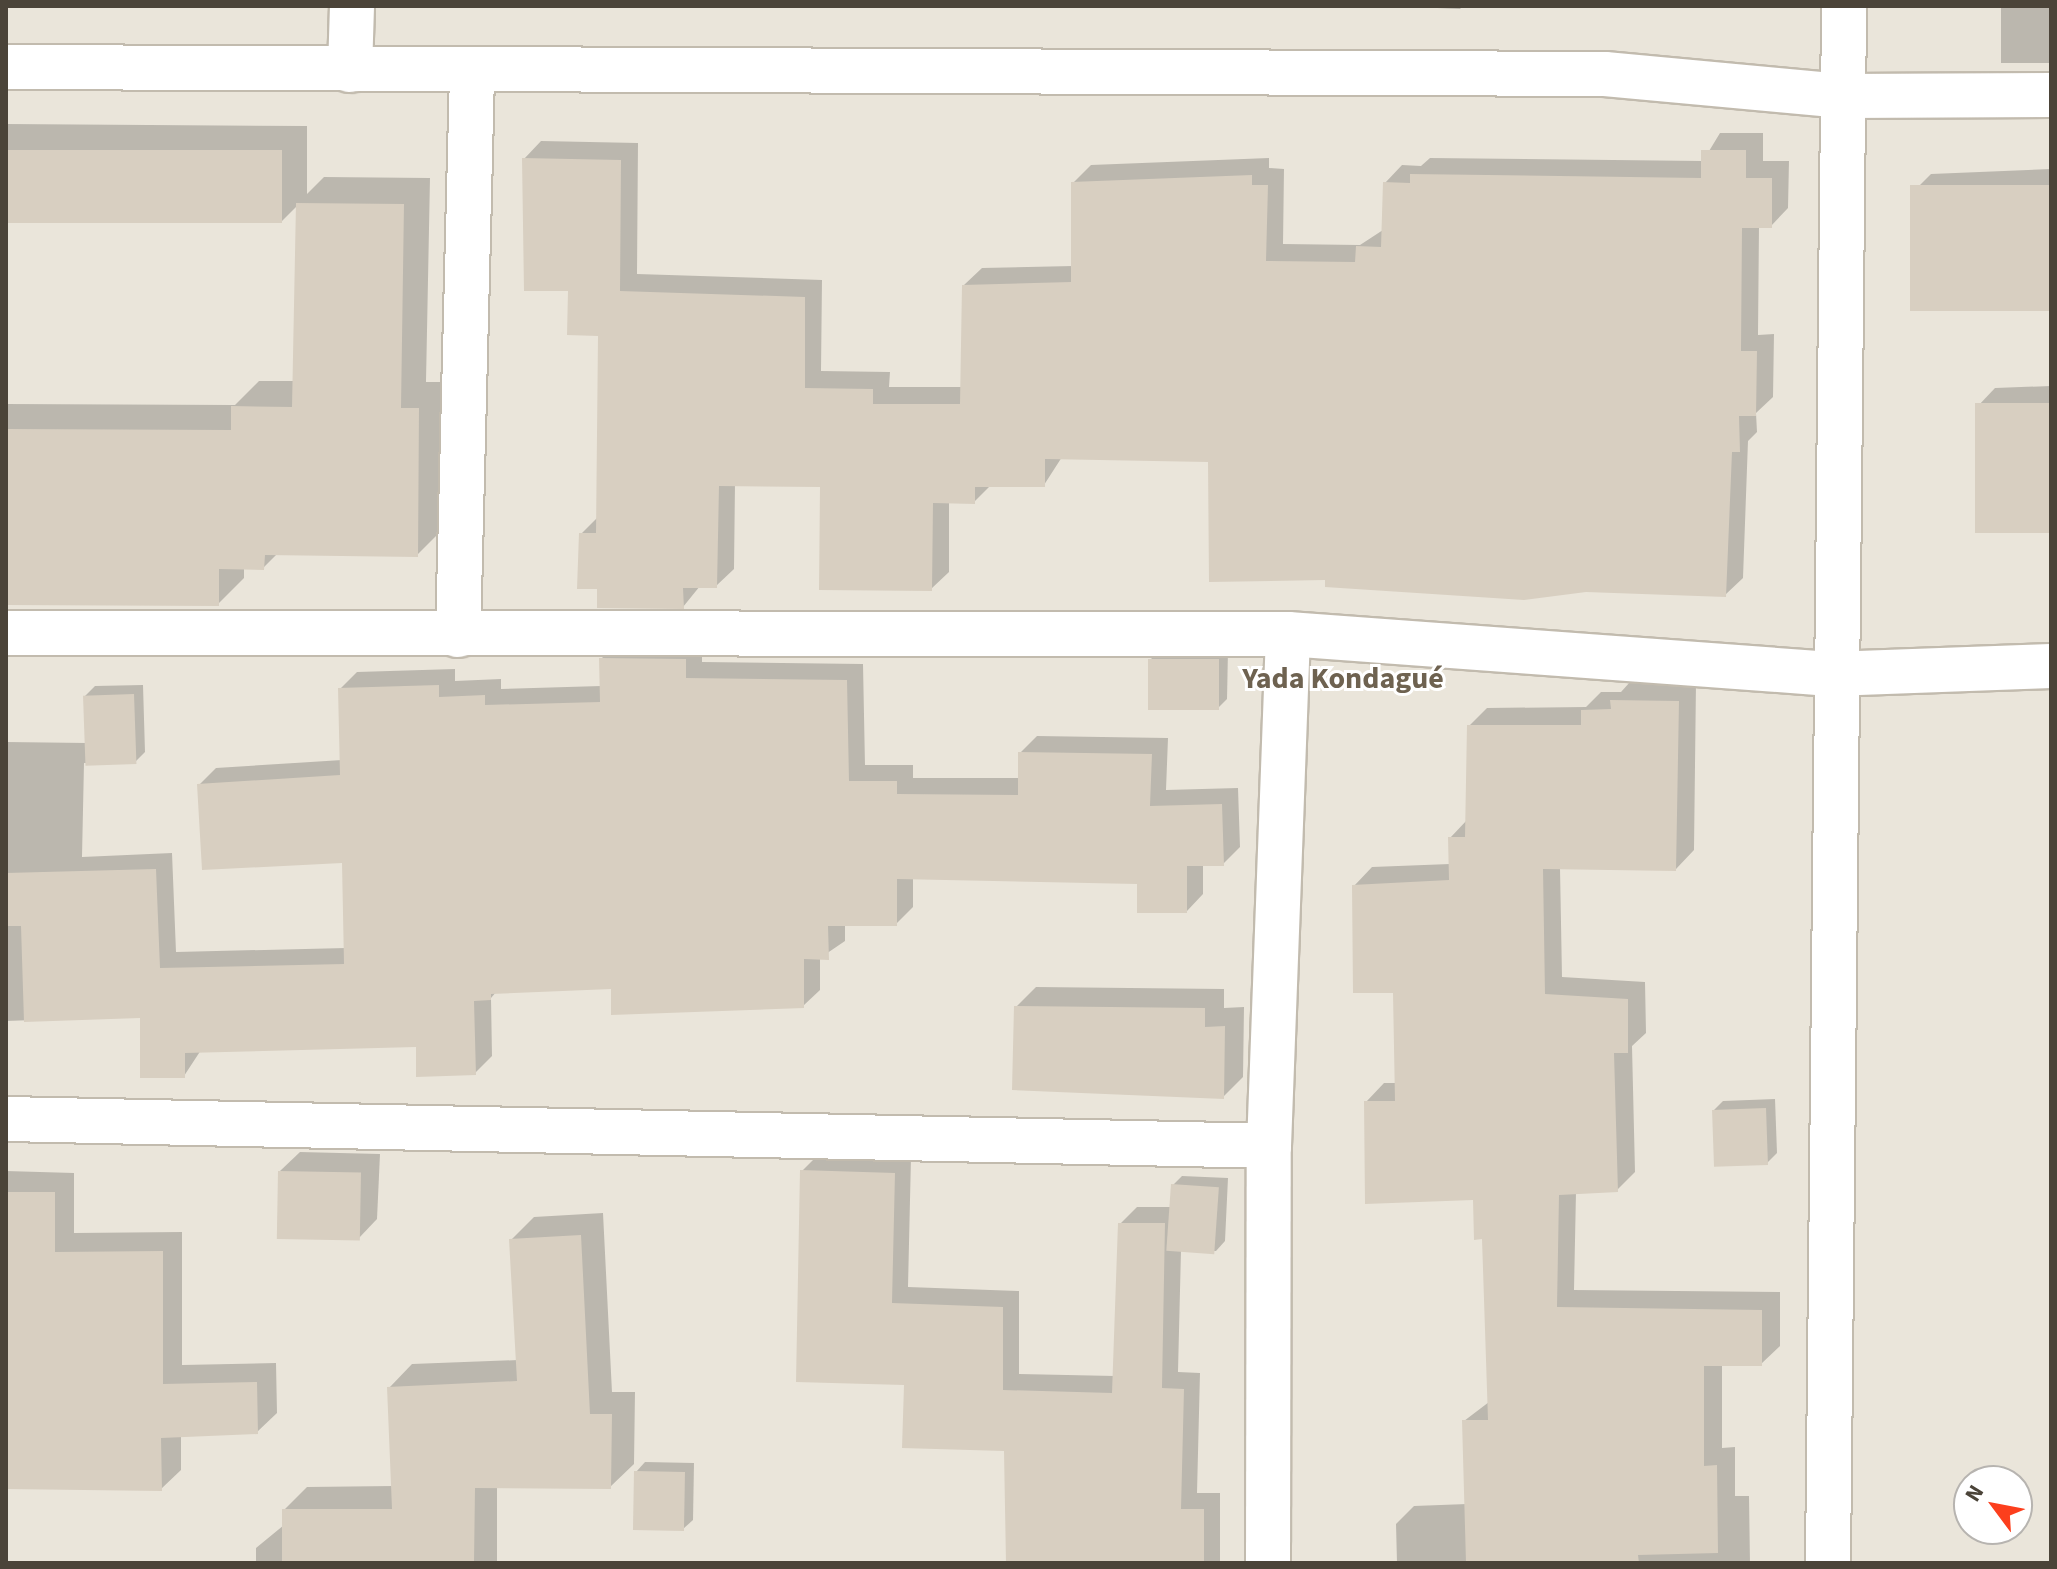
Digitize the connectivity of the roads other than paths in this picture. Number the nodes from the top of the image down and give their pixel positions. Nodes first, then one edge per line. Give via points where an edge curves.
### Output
1 (352, 6) edge
2 (1844, 6) edge
3 (6, 67) edge
4 (350, 70) junction
5 (472, 75) junction
6 (2051, 95) edge
7 (1844, 96) junction
8 (6, 633) edge
9 (1288, 634) junction
10 (458, 635) junction
11 (2051, 666) edge
12 (1831, 674) junction
13 (6, 1119) edge
14 (1269, 1146) junction
15 (1268, 1563) edge
16 (1828, 1563) edge

1 - 4 street
2 - 7 street
3 - 4 street
4 - 5 street
5 - 7 street via 1605,74
5 - 10 street
6 - 7 street
7 - 12 street
8 - 10 street
9 - 10 street
9 - 12 street
9 - 14 street
11 - 12 street
12 - 16 street
13 - 14 street
14 - 15 street

